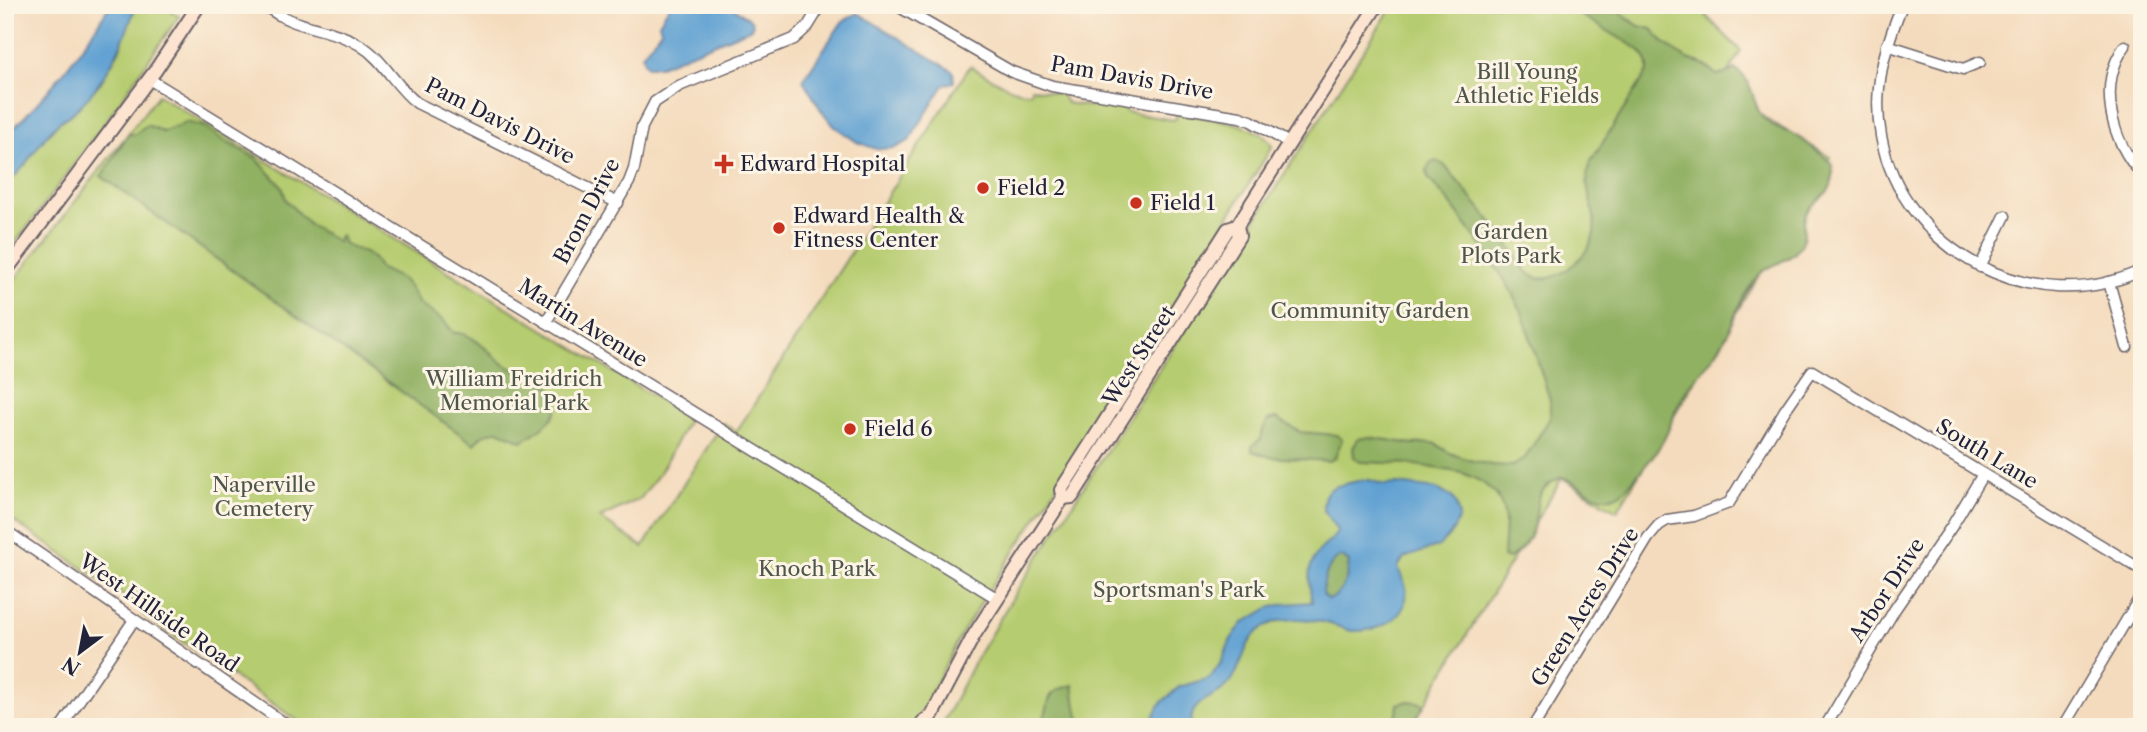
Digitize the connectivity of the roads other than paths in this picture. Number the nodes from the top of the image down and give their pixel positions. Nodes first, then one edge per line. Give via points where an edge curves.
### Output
1 (199, 5) edge
2 (265, 5) edge
3 (821, 5) edge
4 (896, 5) edge
5 (1377, 5) edge
6 (1902, 5) edge
7 (1887, 45) junction
8 (2125, 46) dead end
9 (1980, 62) dead end
10 (149, 79) junction
11 (1289, 143) junction
12 (2142, 174) edge
13 (618, 203) junction
14 (2005, 216) dead end
15 (1980, 267) junction
16 (2142, 270) edge
17 (5, 272) edge
18 (2109, 282) junction
19 (547, 323) junction
20 (2127, 347) dead end
21 (1812, 371) joint
22 (1983, 474) junction
23 (5, 530) edge
24 (2142, 570) edge
25 (2142, 594) edge
26 (998, 599) junction
27 (134, 620) junction
28 (933, 721) edge
29 (61, 727) edge
30 (290, 727) edge
31 (921, 727) edge
32 (1533, 727) edge
33 (1825, 727) edge
34 (2063, 727) edge

1 - 10 street
2 - 13 street, Pam Davis Drive via 290,22 359,44 417,103
3 - 13 street, Brom Drive via 794,39 679,86 655,102 642,127 634,169
4 - 11 street, Pam Davis Drive via 1012,72 1052,86 1240,117
5 - 11 street, West Street
6 - 7 street
7 - 9 street via 1963,69
7 - 15 street via 1878,111 1894,178 1930,231
8 - 12 street via 2112,72 2112,112 2121,144
10 - 17 street
10 - 19 street, Martin Avenue
11 - 26 street, West Street via 1237,226 1228,229 1061,490 1063,498
13 - 19 street, Brom Drive
14 - 15 street
15 - 18 street via 2012,280 2047,286
16 - 18 street
18 - 20 street
19 - 26 street, Martin Avenue
21 - 22 street, South Lane
21 - 32 street, Green Acres Drive via 1729,503 1667,520 1648,538
22 - 24 street, South Lane
22 - 33 street, Arbor Drive
23 - 27 street, West Hillside Road
25 - 34 street
26 - 28 street, West Street via 974,635
27 - 29 street
27 - 30 street, West Hillside Road
28 - 31 street, West Street via 923,722

